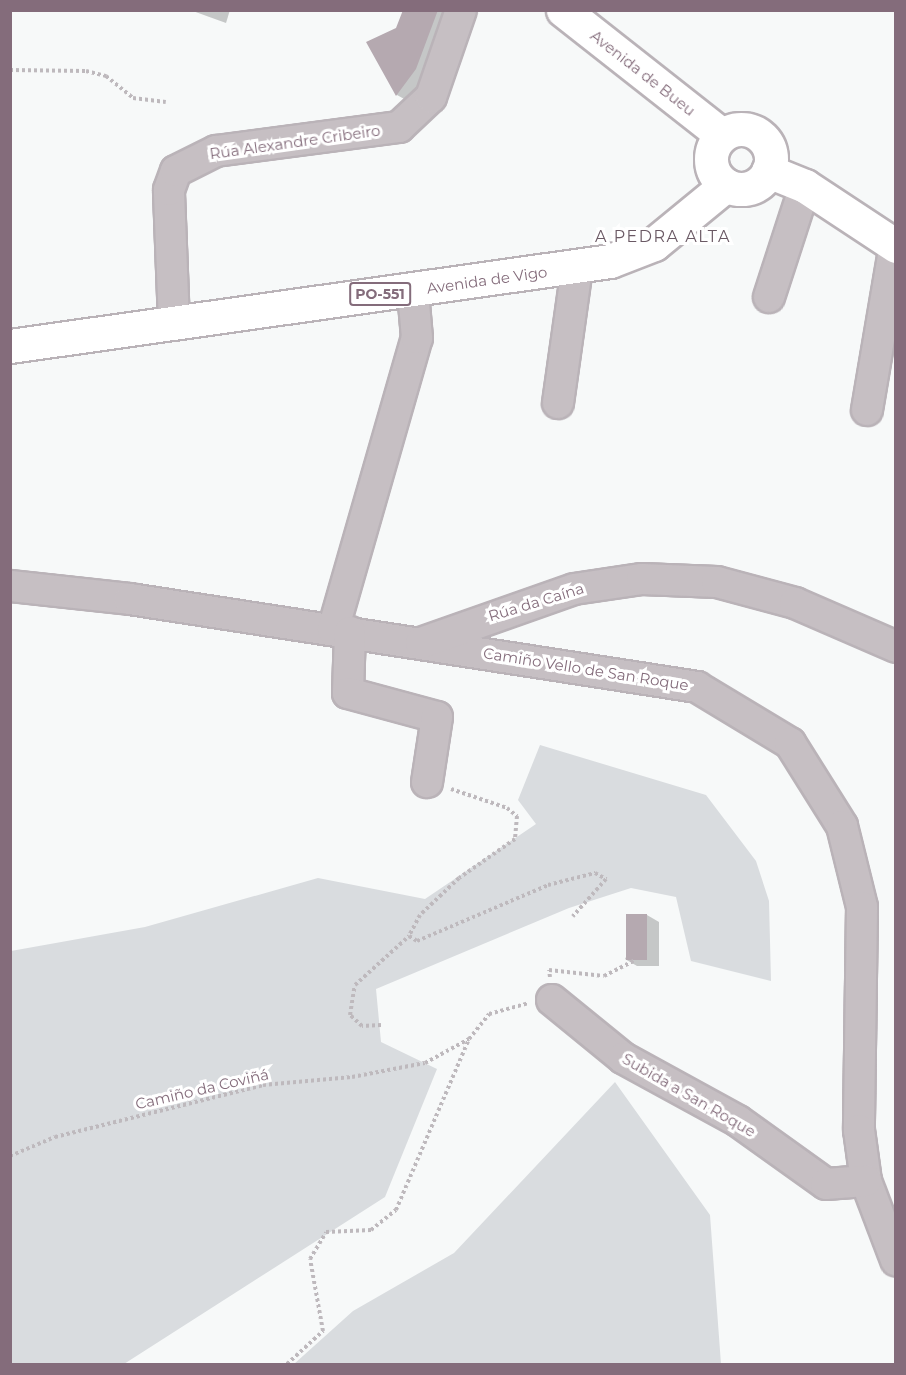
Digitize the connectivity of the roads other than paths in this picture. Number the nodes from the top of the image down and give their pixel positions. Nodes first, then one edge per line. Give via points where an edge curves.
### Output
1 (460, 10) edge
2 (563, 10) edge
3 (722, 135) junction
4 (768, 171) junction
5 (726, 185) junction
6 (805, 186) junction
7 (895, 245) edge
8 (577, 267) junction
9 (412, 292) junction
10 (770, 297) dead end
11 (174, 323) junction
12 (10, 346) edge
13 (558, 403) dead end
14 (867, 410) dead end
15 (10, 586) edge
16 (341, 631) junction
17 (421, 644) junction
18 (896, 647) edge
19 (427, 782) road end
20 (552, 1000) road end
21 (866, 1181) junction
22 (895, 1259) edge

1 - 11 street, Rúa Alexandre Cribeiro via 431,97 399,127 216,151 176,171 169,190
2 - 3 main road, Avenida de Bueu
3 - 4 main road via 741,128 760,135 770,151
3 - 5 main road via 711,161
4 - 5 main road via 755,186
4 - 6 main road
5 - 8 main road, Avenida de Vigo / PO-551 via 654,244
6 - 7 main road
6 - 10 street
7 - 14 street
8 - 9 main road, Avenida de Vigo / PO-551
8 - 13 street
9 - 11 main road, Avenida de Vigo / PO-551
9 - 16 street via 417,338 367,508
11 - 12 main road, Avenida de Vigo / PO-551
15 - 16 street, Camiño Vello de San Roque
16 - 17 street, Camiño Vello de San Roque
16 - 19 street via 348,693 437,717
17 - 18 street, Rúa da Caína via 574,589 642,579 717,582 795,603
17 - 21 street, Camiño Vello de San Roque via 697,687 790,743 842,826 862,907 860,1130
20 - 21 street, Subida a San Roque via 623,1058 738,1121 826,1184
21 - 22 street, Camiño Vello de San Roque

